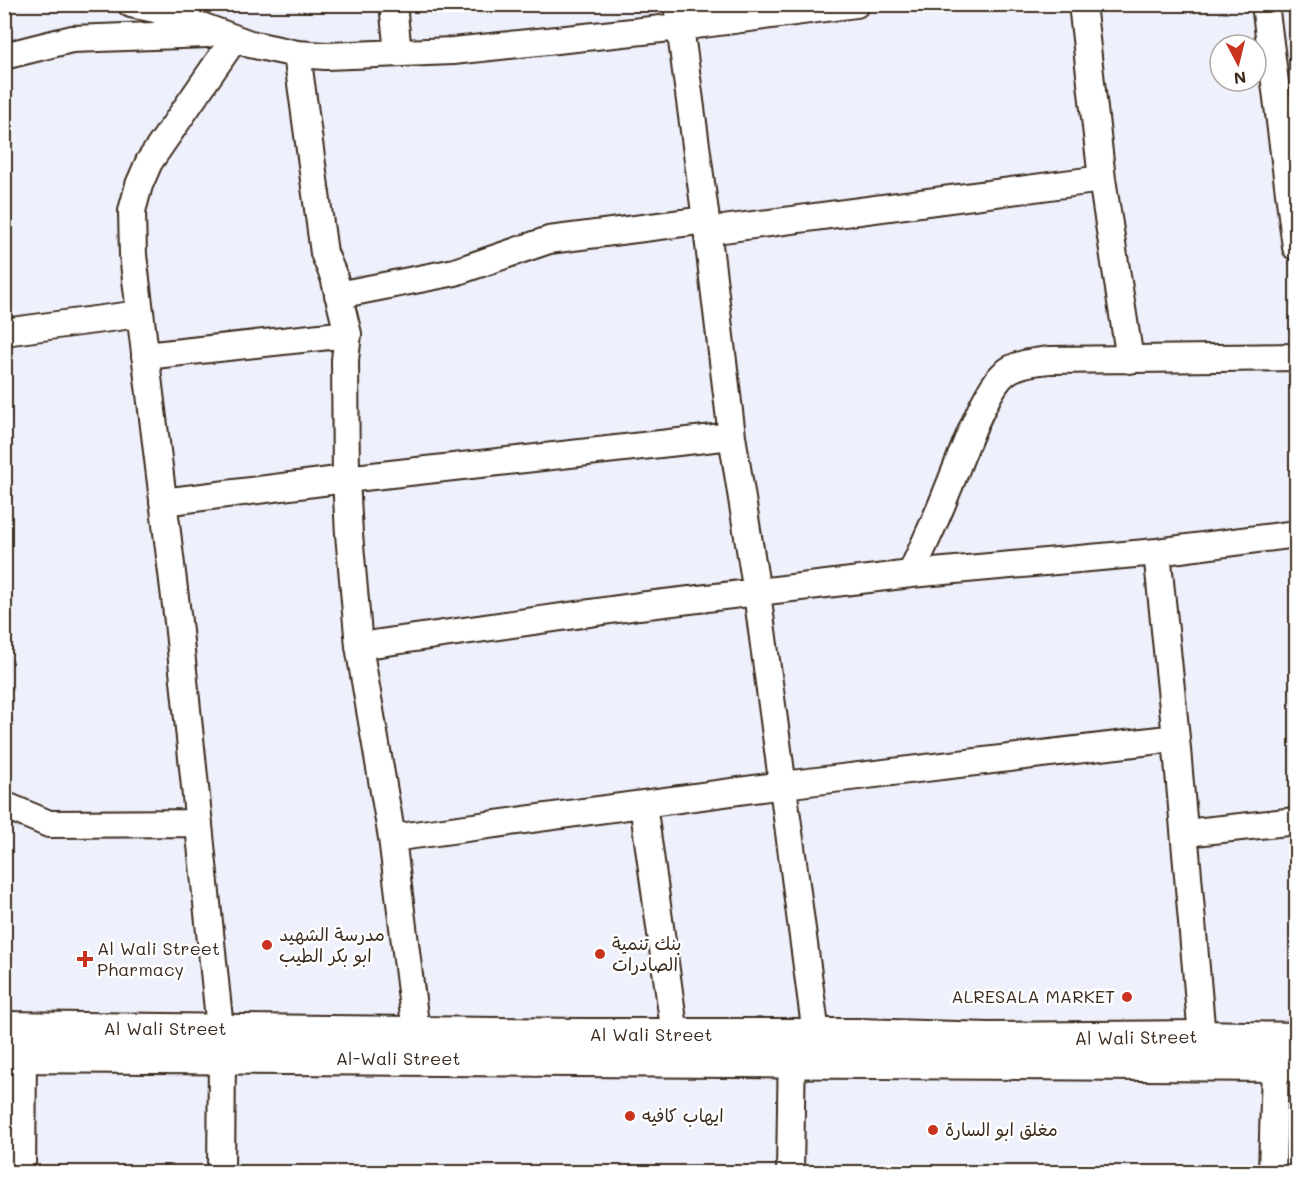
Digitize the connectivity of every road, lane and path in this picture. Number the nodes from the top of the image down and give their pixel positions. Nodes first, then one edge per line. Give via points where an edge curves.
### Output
1 (131, 4) edge
2 (393, 4) edge
3 (856, 4) edge
4 (1082, 4) edge
5 (1265, 4) edge
6 (679, 16) edge
7 (227, 36) junction
8 (398, 53) junction
9 (297, 54) junction
10 (4, 56) edge
11 (1290, 154) edge
12 (1102, 179) junction
13 (707, 226) junction
14 (1296, 247) edge
15 (338, 295) junction
16 (140, 314) junction
17 (4, 332) edge
18 (348, 334) junction
19 (145, 356) junction
20 (1296, 357) edge
21 (1130, 360) junction
22 (732, 436) junction
23 (346, 479) junction
24 (163, 502) junction
25 (1296, 534) edge
26 (1157, 552) junction
27 (911, 574) junction
28 (757, 593) junction
29 (359, 645) junction
30 (1176, 738) junction
31 (783, 785) junction
32 (643, 804) junction
33 (4, 805) edge
34 (1296, 821) edge
35 (199, 823) junction
36 (1185, 833) junction
37 (392, 838) junction
38 (4, 1028) edge
39 (416, 1032) junction
40 (675, 1035) junction
41 (1202, 1037) junction
42 (1296, 1039) edge
43 (800, 1043) junction
44 (221, 1044) junction
45 (14, 1056) edge
46 (1286, 1065) edge
47 (22, 1173) edge
48 (221, 1173) edge
49 (790, 1173) edge
50 (1272, 1173) edge

1 - 7 street
2 - 8 street
3 - 6 street
4 - 12 street
5 - 11 street
6 - 8 street via 453,51
6 - 13 street
7 - 9 street
7 - 10 street via 72,39
7 - 16 street via 149,162 139,185 132,211
8 - 9 street
9 - 15 street via 324,253
11 - 14 street
12 - 13 street
12 - 21 street
13 - 15 street via 549,240 454,272
13 - 22 street
15 - 18 street
16 - 17 street
16 - 19 street
18 - 19 street
18 - 23 street
19 - 24 street
20 - 21 street
21 - 27 street via 1050,360 1027,363 1005,373 993,388 963,450
22 - 23 street
22 - 28 street
23 - 24 street
23 - 29 street
24 - 35 street
25 - 26 street
26 - 27 street
26 - 30 street
27 - 28 street
28 - 29 street
28 - 31 street
29 - 37 street
30 - 31 street
30 - 36 street
31 - 32 street
31 - 43 street
32 - 37 street
32 - 40 street
33 - 35 street via 49,824
34 - 36 street
35 - 44 street
36 - 41 street
37 - 39 street
38 - 44 street, Al Wali Street
39 - 40 street, Al Wali Street
39 - 44 street, Al Wali Street
40 - 43 street, Al Wali Street
41 - 42 street, Al Wali Street
41 - 43 street, Al Wali Street
43 - 44 street, Al-Wali Street
43 - 46 street, Al Wali Street via 1074,1065
43 - 49 street
44 - 45 street, Al-Wali Street
44 - 48 street
45 - 47 street
46 - 50 street

